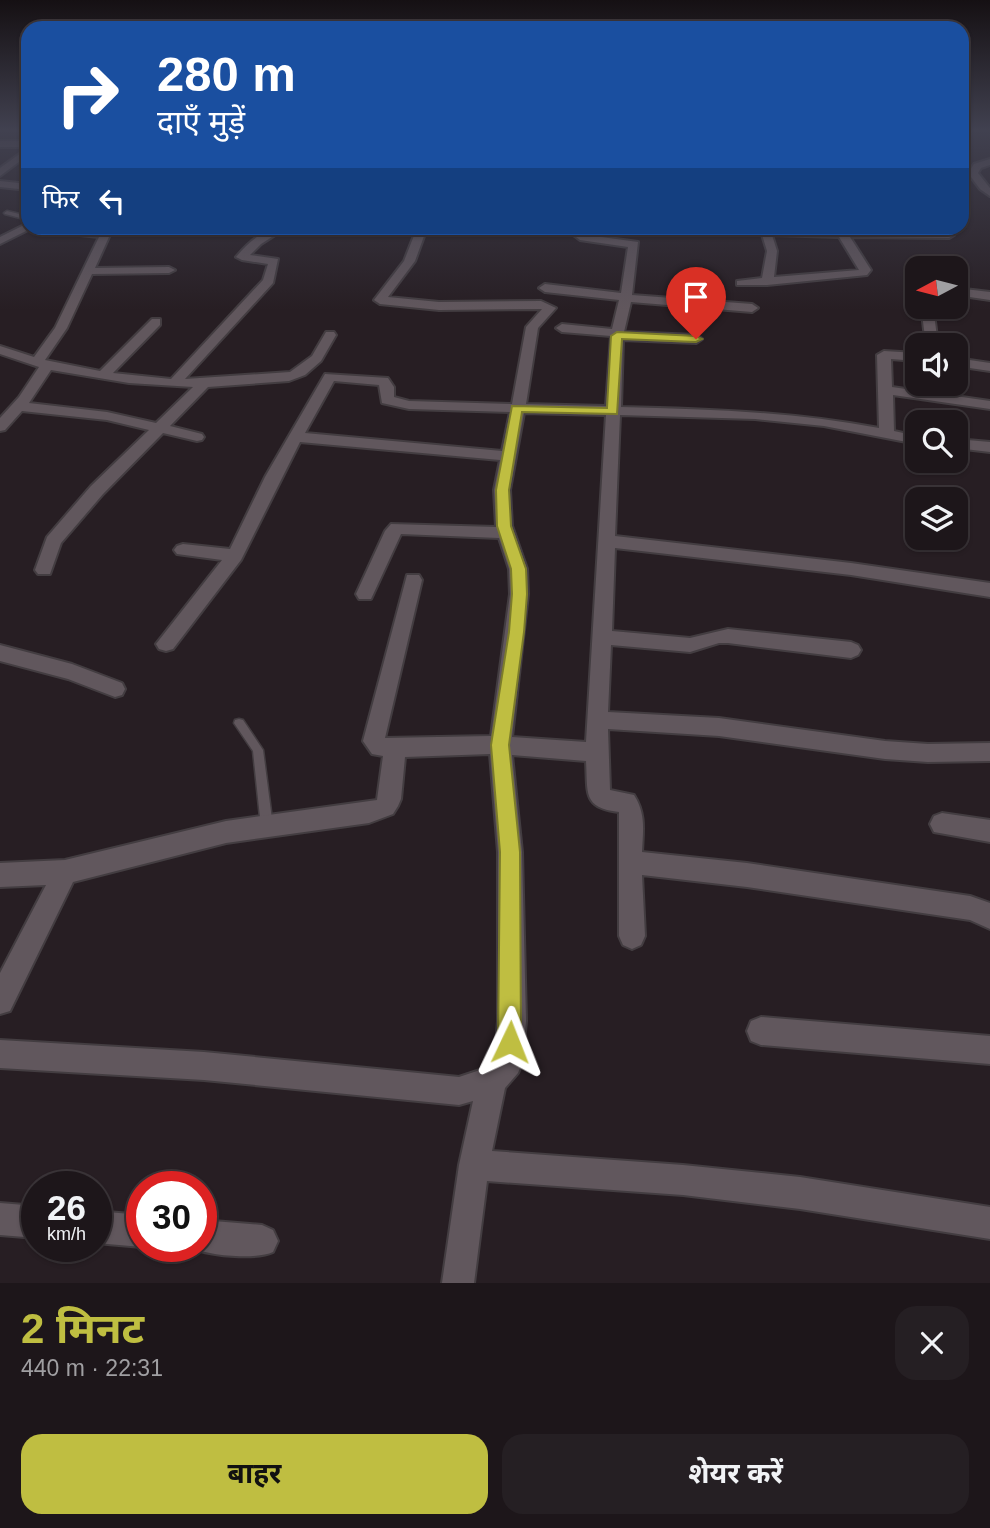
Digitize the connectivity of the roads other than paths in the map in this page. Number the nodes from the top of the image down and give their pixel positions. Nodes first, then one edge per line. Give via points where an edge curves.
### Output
1 (7, 213) dead end
2 (21, 216) edge
3 (21, 230) edge
4 (104, 235) edge
5 (269, 235) edge
6 (419, 235) edge
7 (579, 235) edge
8 (767, 235) edge
9 (843, 235) joint
10 (949, 235) edge
11 (1, 240) edge
12 (169, 270) dead end
13 (89, 271) junction
14 (767, 282) junction
15 (741, 283) dead end
16 (545, 288) dead end
17 (968, 293) edge
18 (990, 296) edge
19 (625, 297) junction
20 (752, 309) dead end
21 (156, 322) dead end
22 (562, 328) dead end
23 (330, 335) dead end
24 (617, 335) junction
25 (696, 339) dead end
26 (0, 350) edge
27 (905, 356) edge
28 (42, 363) junction
29 (968, 364) edge
30 (990, 367) edge
31 (296, 375) junction
32 (103, 376) junction
33 (330, 377) junction
34 (175, 382) junction
35 (204, 384) junction
36 (885, 390) junction
37 (990, 405) edge
38 (19, 406) junction
39 (516, 409) junction
40 (613, 411) junction
41 (0, 427) edge
42 (159, 429) junction
43 (887, 434) junction
44 (197, 437) dead end
45 (295, 437) junction
46 (905, 438) edge
47 (968, 445) edge
48 (990, 447) edge
49 (508, 456) junction
50 (507, 533) junction
51 (607, 541) junction
52 (183, 550) dead end
53 (235, 556) junction
54 (44, 570) dead end
55 (413, 580) dead end
56 (990, 590) edge
57 (365, 594) dead end
58 (602, 637) junction
59 (166, 644) dead end
60 (851, 650) dead end
61 (0, 653) edge
62 (115, 689) dead end
63 (598, 720) junction
64 (239, 723) dead end
65 (500, 745) junction
66 (395, 748) junction
67 (597, 752) junction
68 (990, 752) edge
69 (942, 824) dead end
70 (267, 827) junction
71 (990, 831) edge
72 (630, 862) junction
73 (65, 872) junction
74 (0, 875) edge
75 (990, 916) edge
76 (632, 936) dead end
77 (0, 1001) edge
78 (761, 1031) dead end
79 (990, 1050) edge
80 (0, 1054) edge
81 (492, 1081) junction
82 (474, 1165) junction
83 (0, 1219) edge
84 (21, 1221) edge
85 (990, 1223) edge
86 (217, 1237) edge
87 (262, 1241) dead end
88 (458, 1283) edge

1 - 2 lane
3 - 11 street
4 - 13 street
5 - 34 street via 242,257 274,261 269,281
6 - 39 street via 410,261 381,296 382,301 550,308 531,327
7 - 19 street via 634,244
8 - 14 street via 772,251
9 - 10 street
9 - 14 street via 863,273
12 - 13 street
13 - 28 street
14 - 15 street
16 - 19 street
17 - 18 street
19 - 20 street
19 - 24 street
21 - 32 street
22 - 24 street
23 - 31 street via 326,346
24 - 25 street
24 - 40 street
26 - 28 street
27 - 36 street via 884,355
28 - 32 street
28 - 38 street
29 - 30 street
31 - 33 street
31 - 35 street
32 - 34 street
33 - 39 street via 383,381 391,403
33 - 45 street
34 - 35 street
35 - 42 street
36 - 37 street
36 - 43 street
38 - 41 street
38 - 42 street via 107,416
39 - 40 street
39 - 49 street
40 - 43 street via 755,415
40 - 51 street
42 - 44 street
42 - 54 street via 53,541
43 - 46 street
45 - 49 street
45 - 53 street
47 - 48 street
49 - 50 street via 502,490
50 - 57 street via 397,528
50 - 65 street via 518,569 519,594
51 - 56 street
51 - 58 street
52 - 53 street
53 - 59 street
55 - 66 street via 374,741 380,747
58 - 60 street via 690,645 728,636
58 - 63 street
61 - 62 street
63 - 67 street
63 - 68 street via 719,727 928,754
64 - 70 lane via 258,750
65 - 66 street
65 - 67 street
65 - 81 street via 510,852 512,1021 508,1063
66 - 70 street via 390,799 385,807
67 - 72 street via 598,795 626,802 632,809
69 - 71 street
70 - 73 street via 226,832
72 - 75 street via 970,908
72 - 76 street
73 - 74 street
73 - 77 street
78 - 79 street
80 - 81 street via 204,1066 459,1091
81 - 82 street
82 - 85 street via 787,1191
82 - 88 street
83 - 84 street
86 - 87 street

